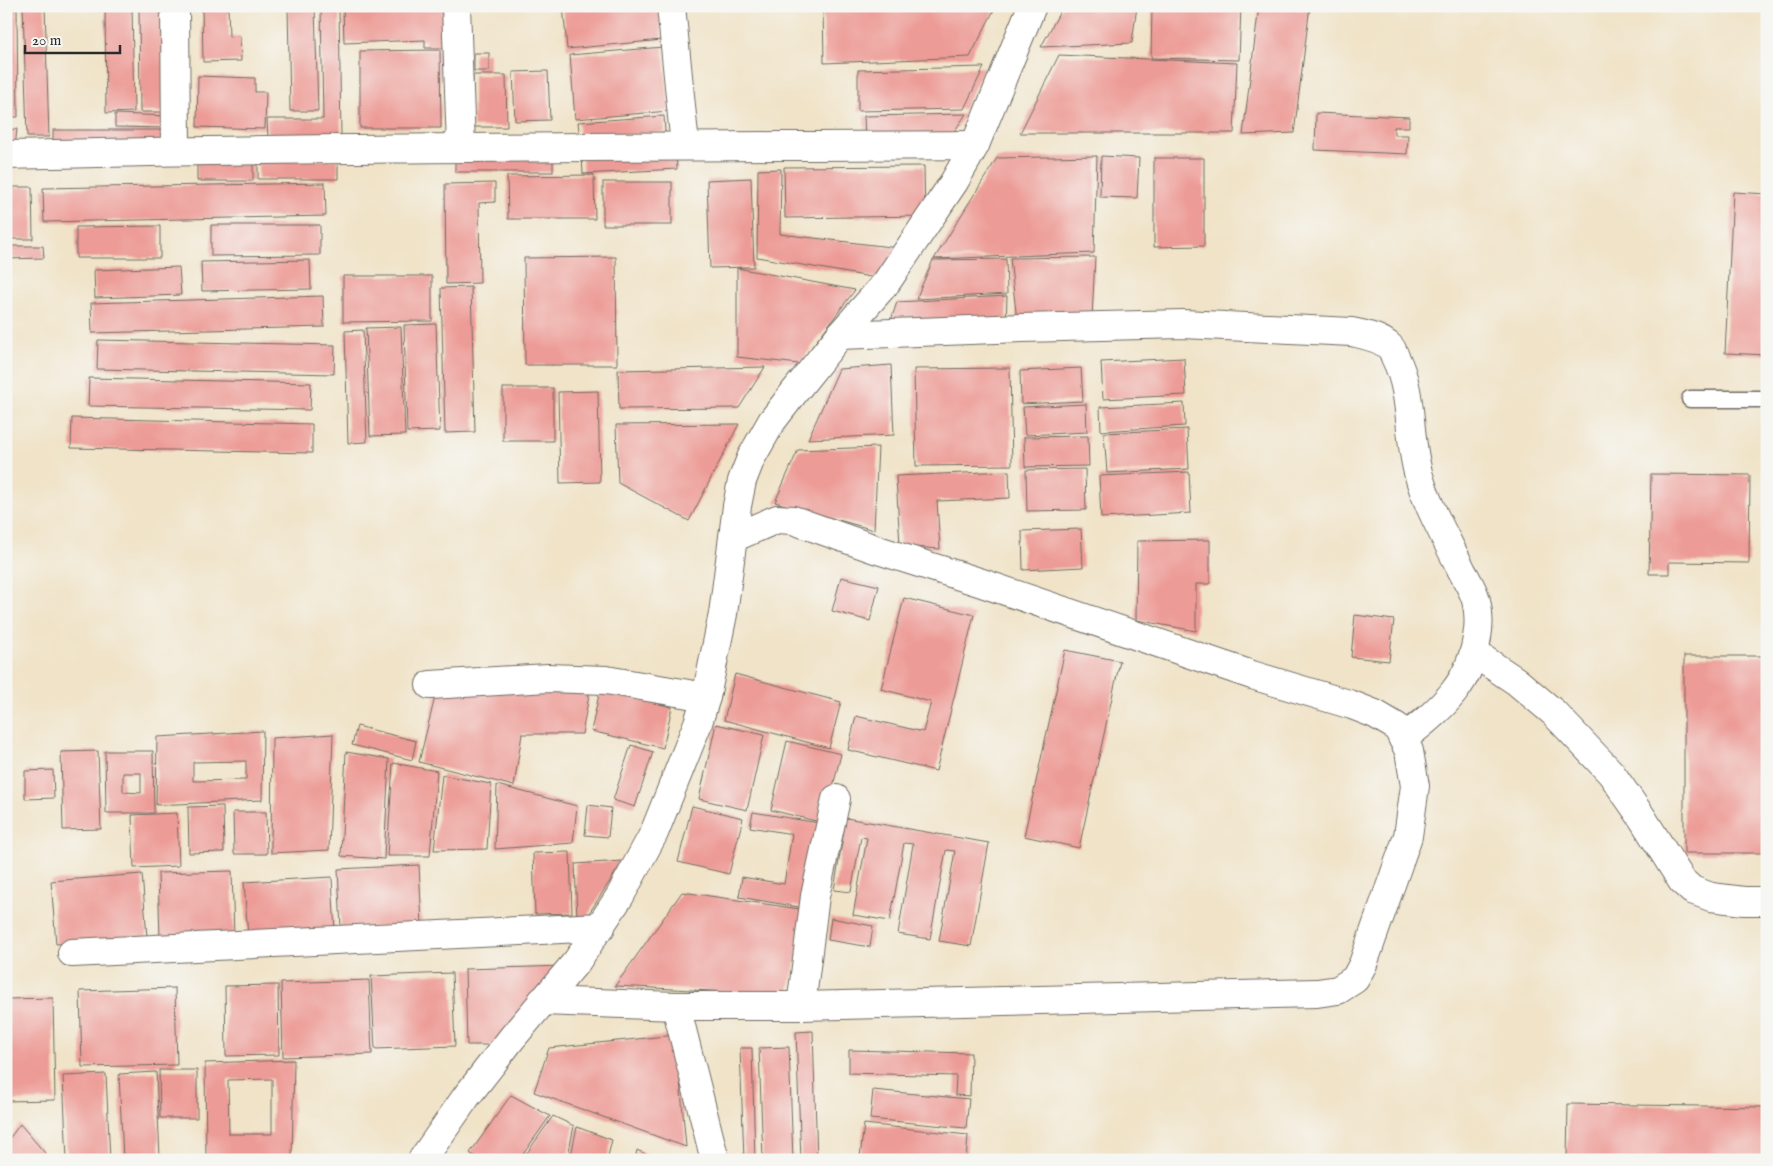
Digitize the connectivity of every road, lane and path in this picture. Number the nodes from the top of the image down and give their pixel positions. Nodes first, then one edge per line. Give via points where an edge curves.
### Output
1 (176, 6) edge
2 (456, 6) edge
3 (671, 6) edge
4 (1032, 6) edge
5 (975, 145) junction
6 (686, 146) junction
7 (461, 147) junction
8 (176, 151) junction
9 (6, 155) edge
10 (840, 335) junction
11 (1690, 399) dead end
12 (1767, 399) edge
13 (733, 538) junction
14 (1474, 653) junction
15 (430, 685) dead end
16 (706, 697) junction
17 (1403, 739) junction
18 (836, 799) dead end
19 (1767, 901) edge
20 (601, 927) junction
21 (72, 953) dead end
22 (542, 1001) junction
23 (676, 1006) junction
24 (801, 1006) junction
25 (422, 1160) edge
26 (716, 1160) edge

1 - 8 street
2 - 7 street
3 - 6 street
4 - 5 street
5 - 6 street
5 - 10 street via 886,283
6 - 7 street
7 - 8 street
8 - 9 street
10 - 13 street via 772,422 751,458 742,481
10 - 14 street via 1183,324 1352,332 1373,336 1390,347 1401,369 1410,404 1419,475 1430,507 1476,600 1479,629
11 - 12 lane
13 - 16 street via 723,614
13 - 17 street via 777,519 792,520 1252,675 1352,705 1397,728
14 - 17 street via 1453,695
14 - 19 street via 1516,681 1553,712 1611,773 1682,881 1692,890 1712,897
15 - 16 street via 548,678 606,680
16 - 20 street via 654,833
17 - 24 street via 1409,751 1415,786 1408,836 1363,964 1355,979 1338,990
18 - 24 street via 815,896
20 - 21 street
20 - 22 street via 578,961
22 - 23 street
22 - 25 street via 466,1097
23 - 24 street
23 - 26 street

